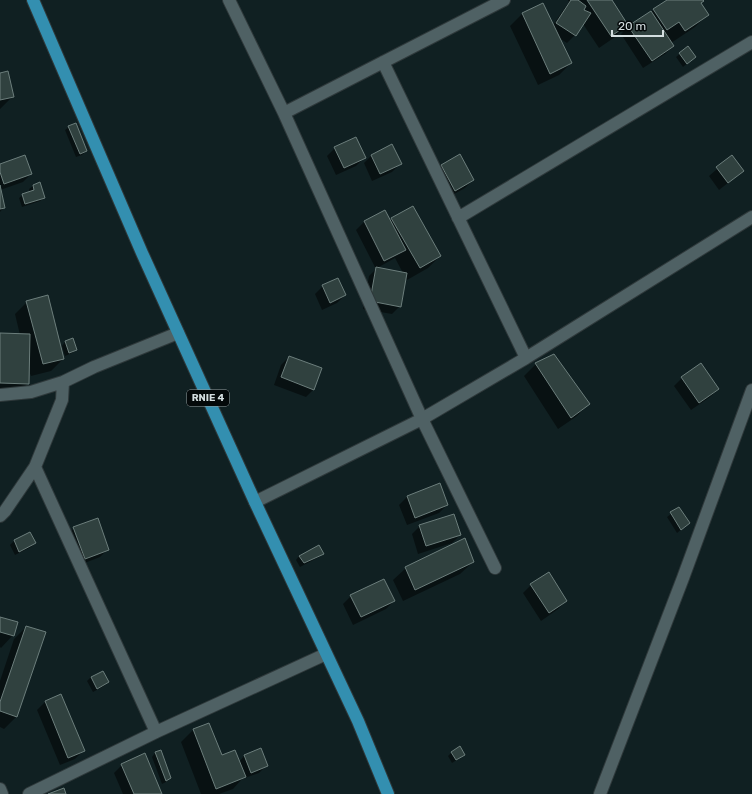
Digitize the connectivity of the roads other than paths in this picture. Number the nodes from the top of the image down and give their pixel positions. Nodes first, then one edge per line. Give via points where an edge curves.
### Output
1 (33, 0) edge
2 (228, 0) edge
3 (504, 0) edge
4 (752, 42) edge
5 (383, 62) junction
6 (284, 114) junction
7 (752, 217) edge
8 (458, 218) junction
9 (178, 333) junction
10 (526, 358) junction
11 (64, 382) junction
12 (752, 390) edge
13 (0, 395) edge
14 (422, 419) junction
15 (35, 467) junction
16 (255, 502) junction
17 (0, 516) edge
18 (496, 568) dead end
19 (326, 654) junction
20 (156, 732) junction
21 (0, 789) edge
22 (2, 794) edge
23 (29, 794) edge
24 (388, 794) edge
25 (600, 794) edge

1 - 9 main road, RNIE 4
2 - 6 street
3 - 5 street
4 - 8 street
5 - 6 street
5 - 8 street
6 - 14 street
7 - 10 street
8 - 10 street
9 - 11 street
9 - 16 main road, RNIE 4
10 - 14 street
11 - 13 street via 31,392
11 - 15 street via 62,400
12 - 25 street
14 - 16 street
14 - 18 street
15 - 17 street
15 - 20 street
16 - 19 main road, RNIE 4
19 - 20 street
19 - 24 main road, RNIE 4 via 358,721
20 - 23 street
21 - 22 street

